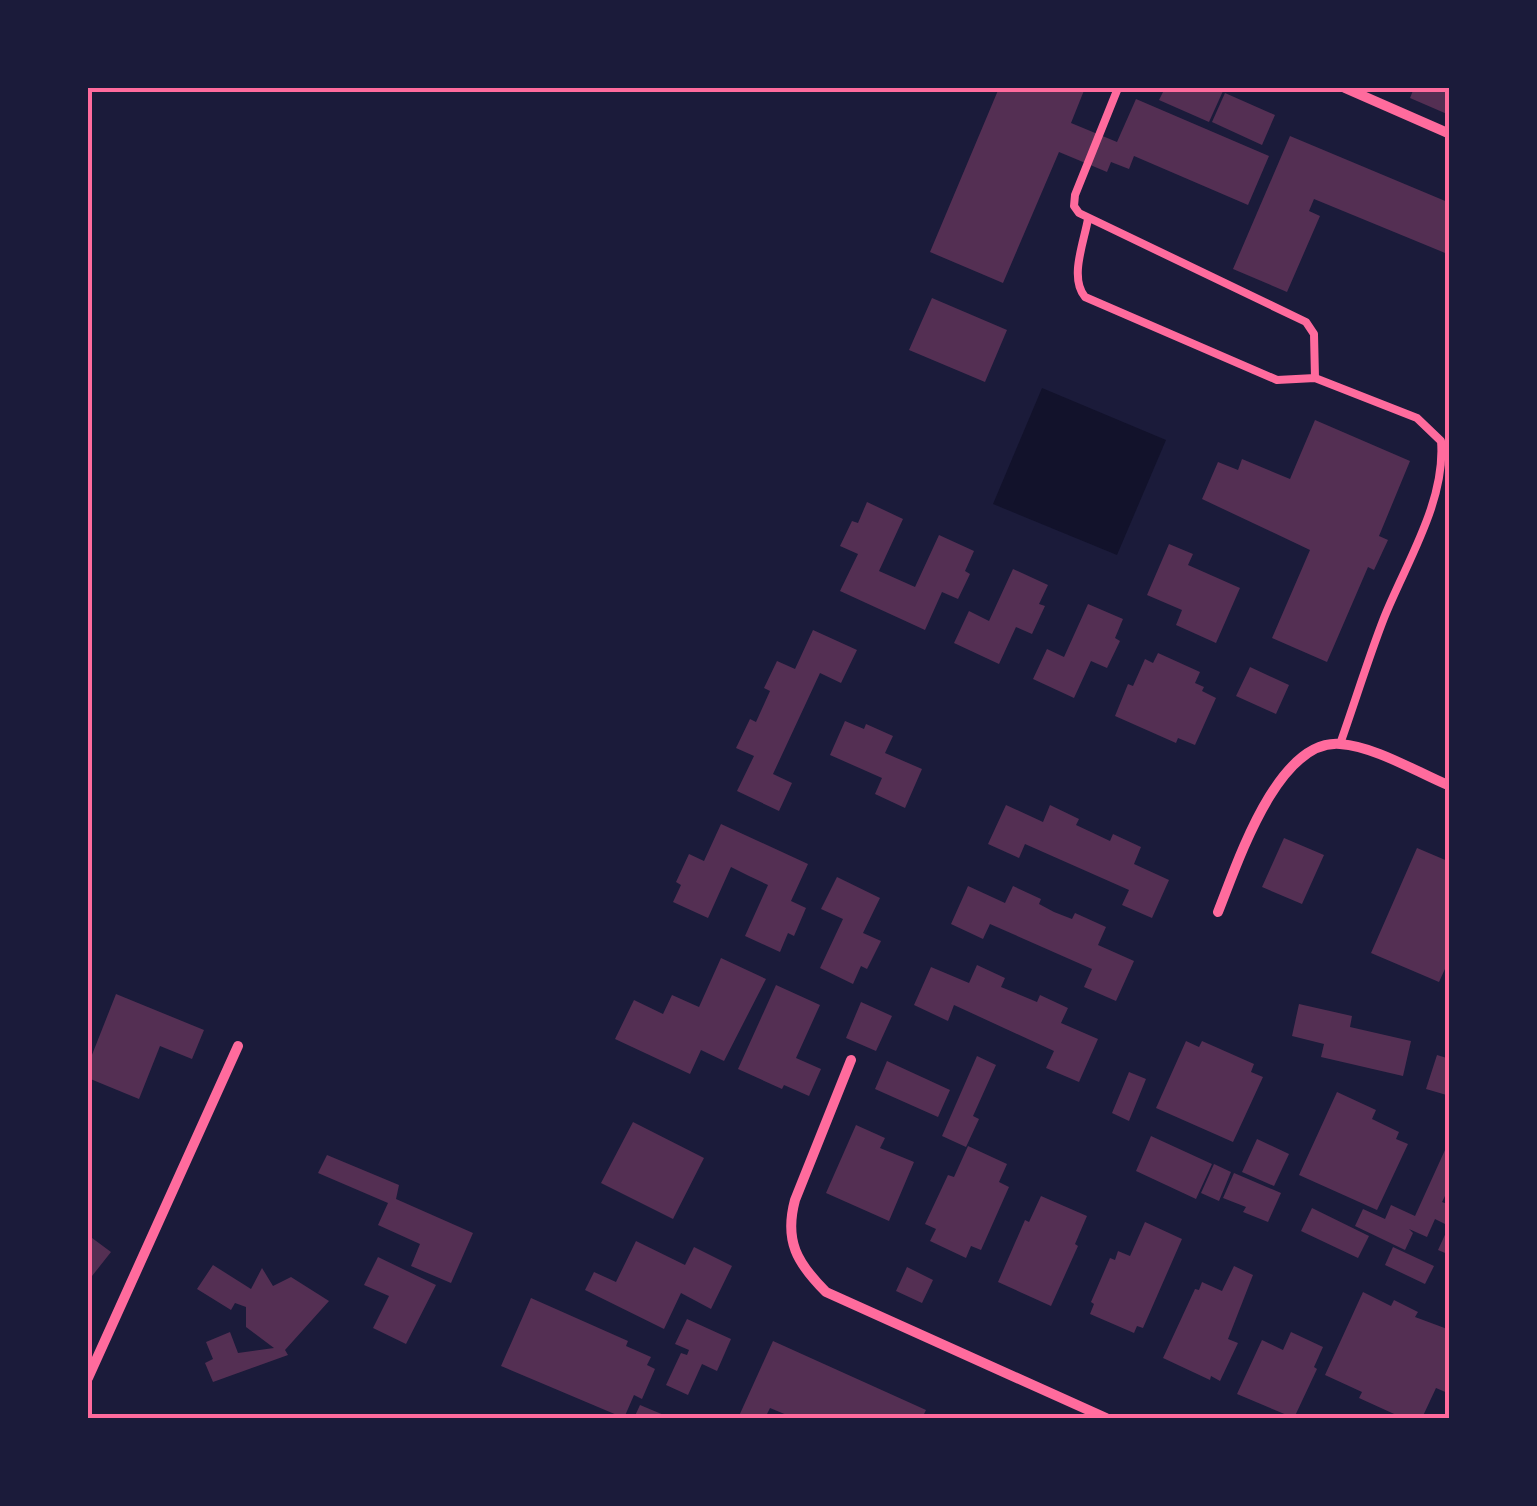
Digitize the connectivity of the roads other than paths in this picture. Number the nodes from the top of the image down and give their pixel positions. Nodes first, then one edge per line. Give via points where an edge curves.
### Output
1 (1118, 88) edge
2 (1344, 88) edge
3 (1368, 92) edge
4 (1450, 134) edge
5 (1088, 219) junction
6 (1315, 378) junction
7 (1340, 744) junction
8 (1450, 786) edge
9 (1218, 912) dead end
10 (238, 1046) dead end
11 (851, 1060) dead end
12 (88, 1378) edge
13 (1106, 1418) edge

1 - 5 lane via 1075,195 1074,206
2 - 3 street
3 - 4 street
5 - 6 lane via 1306,322 1314,334
5 - 6 lane via 1077,279 1085,298 1277,380
6 - 7 lane via 1417,418 1440,441 1443,463
7 - 8 street
7 - 9 street via 1311,750 1284,777 1257,819
10 - 12 street
11 - 13 street via 789,1223 807,1273 826,1292

